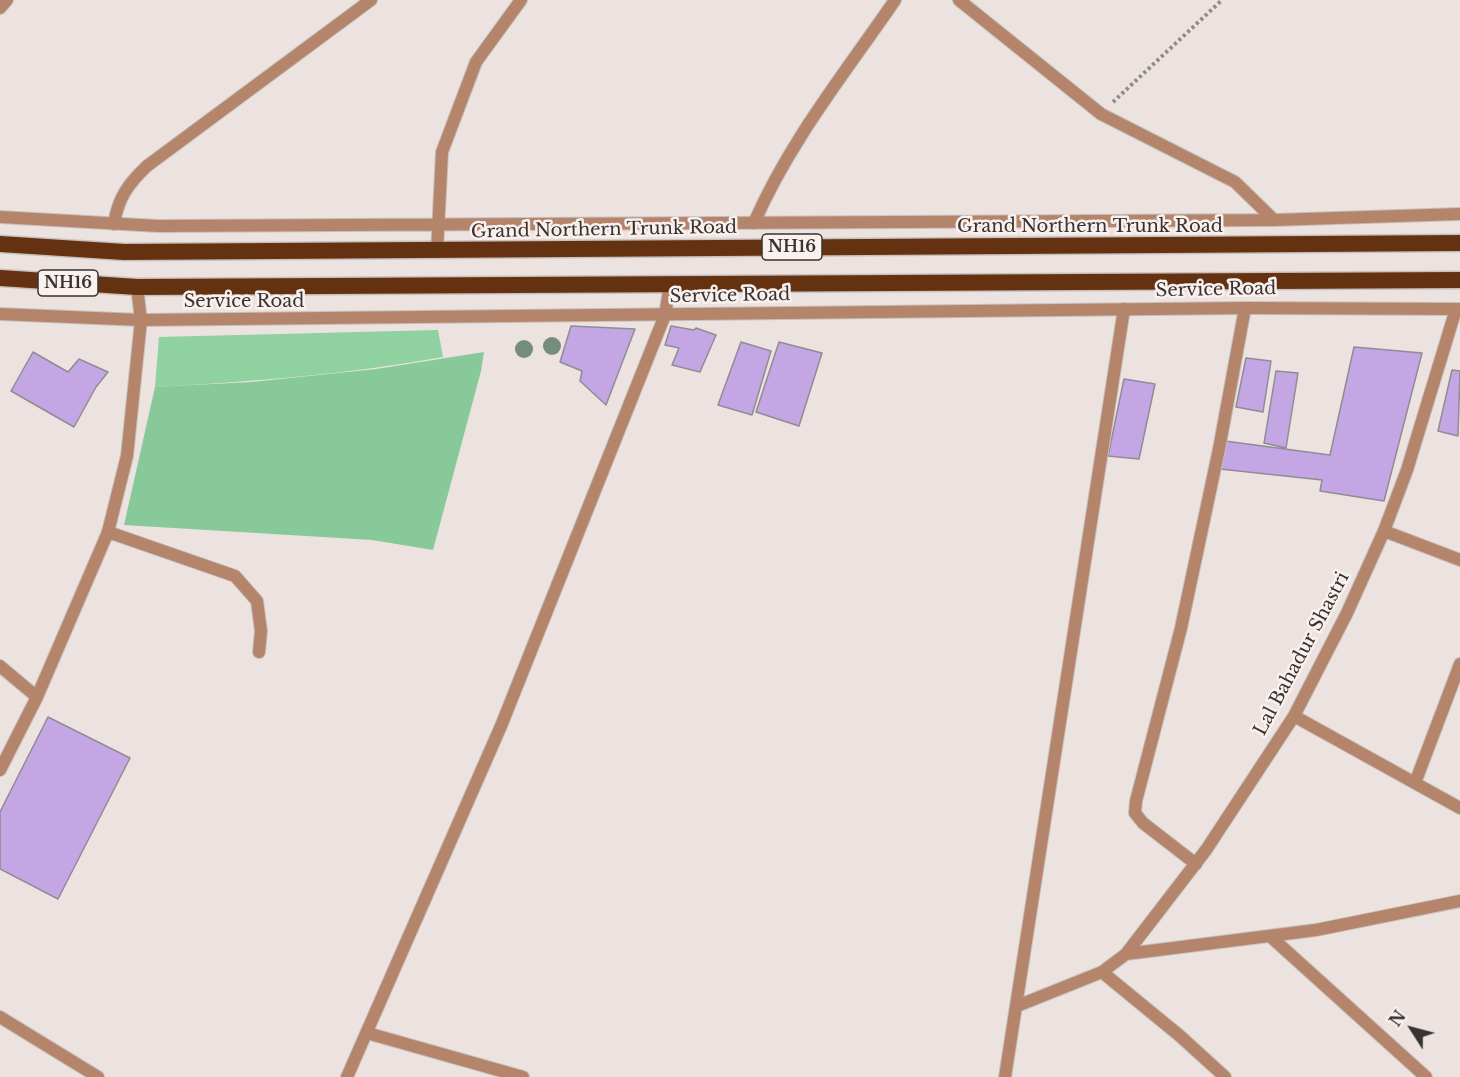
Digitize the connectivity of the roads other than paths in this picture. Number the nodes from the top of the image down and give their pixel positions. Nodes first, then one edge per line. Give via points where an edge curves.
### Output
1 (7, 0) edge
2 (371, 0) edge
3 (521, 0) edge
4 (895, 0) edge
5 (959, 0) edge
6 (0, 8) edge
7 (1460, 214) edge
8 (0, 216) edge
9 (1274, 220) junction
10 (753, 223) junction
11 (114, 224) junction
12 (438, 224) junction
13 (1460, 243) edge
14 (0, 244) edge
15 (436, 252) junction
16 (0, 278) edge
17 (1460, 280) edge
18 (670, 284) junction
19 (137, 286) junction
20 (1245, 308) junction
21 (1124, 309) junction
22 (1458, 309) edge
23 (0, 314) edge
24 (665, 315) junction
25 (141, 320) junction
26 (1384, 531) junction
27 (108, 532) junction
28 (1460, 560) edge
29 (259, 652) dead end
30 (1460, 664) edge
31 (0, 666) edge
32 (37, 697) junction
33 (1293, 716) junction
34 (0, 770) edge
35 (1415, 783) junction
36 (1460, 808) edge
37 (1196, 864) junction
38 (1460, 901) edge
39 (1271, 937) junction
40 (1126, 954) junction
41 (1102, 972) junction
42 (1017, 1006) junction
43 (0, 1017) edge
44 (367, 1033) junction
45 (98, 1077) edge
46 (347, 1077) edge
47 (524, 1077) edge
48 (1005, 1077) edge
49 (1225, 1077) edge
50 (1426, 1077) edge

1 - 6 street
2 - 11 street via 147,166 127,184 117,205
3 - 12 street via 476,62 442,152
4 - 10 street via 796,141
5 - 9 street via 1101,114 1235,182
7 - 9 street
8 - 11 street
9 - 10 street
10 - 12 street
11 - 12 street
12 - 15 street
13 - 15 highway, Grand Northern Trunk Road / NH16
14 - 15 highway, Grand Northern Trunk Road / NH16 via 112,252
16 - 19 highway, NH16
17 - 18 highway, NH16
18 - 19 highway, NH16
18 - 24 street
19 - 25 street
20 - 21 street, Service Road
20 - 22 street, Service Road
20 - 37 street via 1181,628 1136,801 1135,813 1143,823
21 - 24 street, Service Road
21 - 42 street
22 - 26 street, Lal Bahadur Shastri
23 - 25 street, Service Road
24 - 25 street, Service Road
24 - 44 street via 501,726
25 - 27 street via 127,456
26 - 28 street
26 - 33 street, Lal Bahadur Shastri
27 - 29 street via 235,576 257,601
27 - 32 street
30 - 35 street
31 - 32 street
32 - 34 street
33 - 35 street
33 - 37 street, Lal Bahadur Shastri
35 - 36 street
37 - 40 street, Lal Bahadur Shastri
38 - 39 street
39 - 40 street
39 - 50 street
40 - 41 street, Lal Bahadur Shastri
41 - 42 street, Lal Bahadur Shastri
41 - 49 street
42 - 48 street
43 - 45 street
44 - 46 street
44 - 47 street

